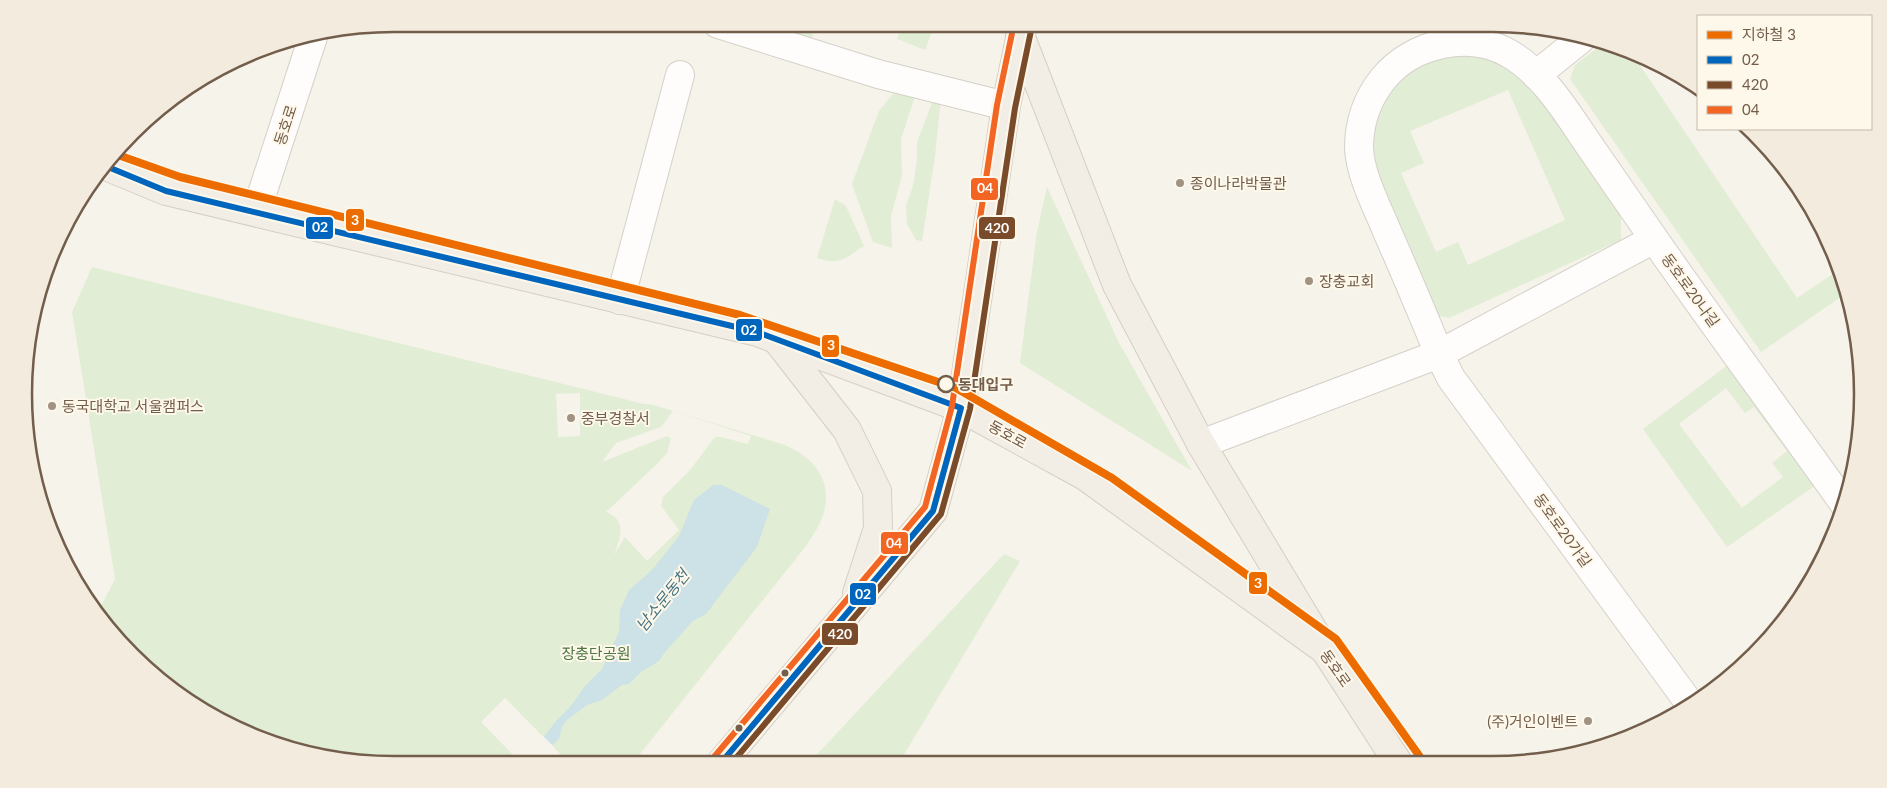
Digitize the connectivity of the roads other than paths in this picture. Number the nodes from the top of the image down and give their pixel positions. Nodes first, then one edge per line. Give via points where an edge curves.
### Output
1 (744, 32) edge
2 (1021, 32) edge
3 (1023, 32) edge
4 (310, 42) edge
5 (1474, 42) joint
6 (1577, 42) edge
7 (680, 75) dead end
8 (1536, 75) junction
9 (1006, 106) junction
10 (112, 168) edge
11 (256, 212) junction
12 (1654, 239) junction
13 (620, 300) junction
14 (766, 335) junction
15 (1439, 354) junction
16 (961, 408) junction
17 (1201, 444) junction
18 (1839, 496) edge
19 (852, 608) junction
20 (1326, 650) junction
21 (1687, 699) edge
22 (727, 756) edge
23 (1393, 756) edge

1 - 9 street via 878,74
2 - 9 main road
3 - 17 main road via 1117,285
4 - 11 street, 동호로
5 - 8 street, 동호로20나길 via 1510,54
5 - 15 street, 동호로20가길 via 1444,43 1426,48 1392,68 1373,92 1362,120 1359,150 1367,183
6 - 8 street
7 - 13 street
8 - 12 street, 동호로20나길 via 1571,118
9 - 16 main road
10 - 11 main road, 동호로 via 166,191
11 - 13 main road, 동호로
12 - 15 street
12 - 18 street, 동호로20나길
13 - 14 main road, 동호로
14 - 16 main road, 동호로
14 - 19 main road via 846,430 876,492 878,528
15 - 17 street
15 - 21 street, 동호로20가길 via 1451,378
16 - 19 main road via 932,511
16 - 20 main road, 동호로 via 1085,476
17 - 20 main road
19 - 22 main road
20 - 23 main road, 동호로

